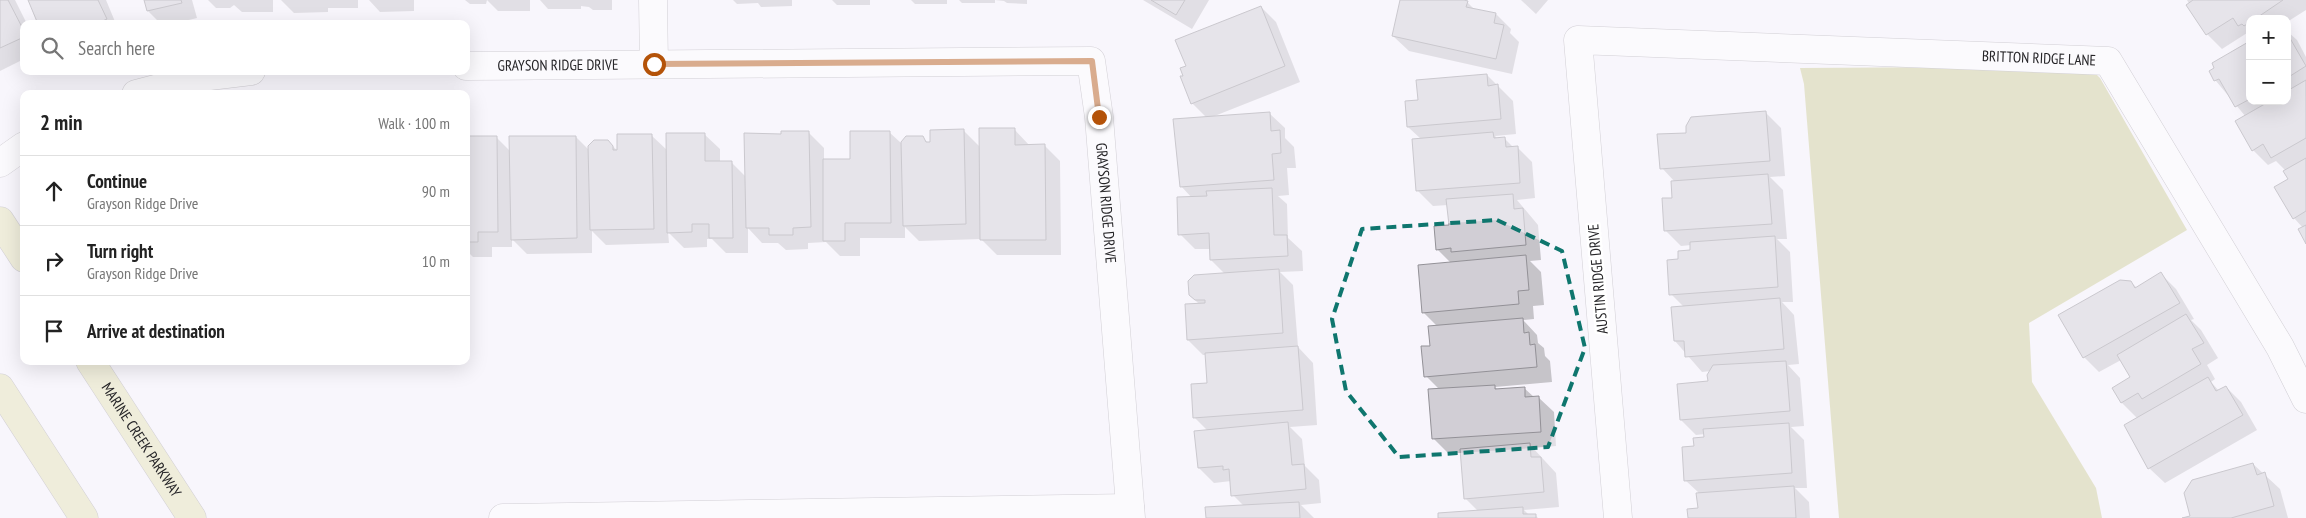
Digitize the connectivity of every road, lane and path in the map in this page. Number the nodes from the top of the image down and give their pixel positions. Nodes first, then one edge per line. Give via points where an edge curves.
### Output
1 (653, 0) edge
2 (1578, 40) joint
3 (654, 64) junction
4 (470, 66) edge
5 (218, 75) edge
6 (151, 90) edge
7 (20, 149) edge
8 (0, 163) edge
9 (0, 221) edge
10 (20, 252) edge
11 (93, 365) edge
12 (0, 388) edge
13 (2306, 399) edge
14 (1130, 513) edge
15 (84, 518) edge
16 (192, 518) edge
17 (504, 518) edge
18 (1618, 518) edge

1 - 3 street
2 - 13 street, BRITTON RIDGE LANE via 2108,61 2280,347
2 - 18 street, AUSTIN RIDGE DRIVE
3 - 4 street, GRAYSON RIDGE DRIVE
3 - 14 street, GRAYSON RIDGE DRIVE via 1092,61
5 - 6 street
7 - 8 street
9 - 10 main road
11 - 16 main road, MARINE CREEK PARKWAY
12 - 15 main road
14 - 17 street

